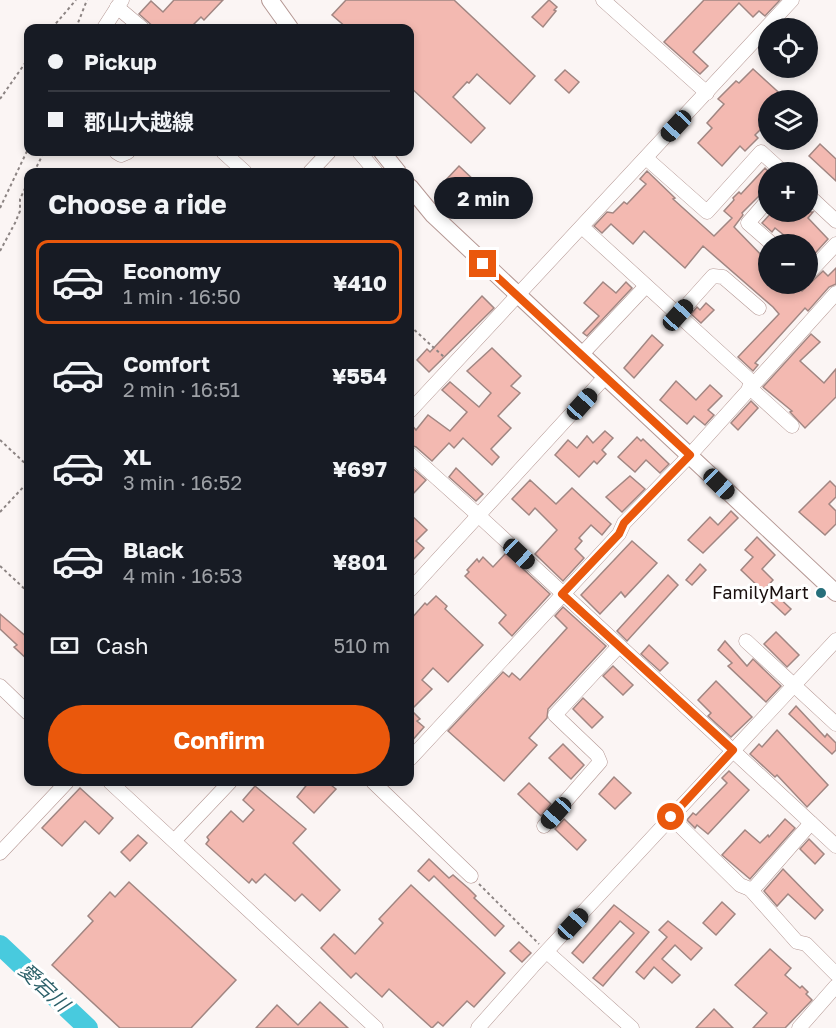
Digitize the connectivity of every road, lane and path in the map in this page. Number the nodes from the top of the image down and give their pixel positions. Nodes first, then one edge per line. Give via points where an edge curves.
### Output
1 (76, 0) edge
2 (87, 0) edge
3 (270, 0) edge
4 (603, 0) edge
5 (792, 0) edge
6 (120, 4) edge
7 (55, 24) edge
8 (78, 24) edge
9 (107, 24) edge
10 (138, 24) edge
11 (287, 24) edge
12 (24, 65) edge
13 (707, 93) junction
14 (0, 99) edge
15 (25, 156) edge
16 (227, 156) edge
17 (325, 156) edge
18 (362, 156) edge
19 (385, 156) edge
20 (646, 159) junction
21 (772, 162) edge
22 (241, 168) edge
23 (314, 168) edge
24 (373, 168) edge
25 (395, 168) edge
26 (24, 190) edge
27 (414, 196) edge
28 (818, 204) edge
29 (0, 208) edge
30 (758, 212) edge
31 (836, 221) edge
32 (582, 227) junction
33 (761, 234) edge
34 (836, 244) edge
35 (0, 251) edge
36 (818, 263) edge
37 (646, 286) junction
38 (836, 293) edge
39 (517, 296) junction
40 (759, 308) dead end
41 (678, 315) junction
42 (414, 330) edge
43 (581, 355) junction
44 (452, 365) junction
45 (605, 377) junction
46 (751, 385) junction
47 (414, 407) edge
48 (792, 426) dead end
49 (0, 440) edge
50 (690, 455) junction
51 (414, 458) edge
52 (24, 462) edge
53 (24, 486) edge
54 (0, 512) edge
55 (478, 515) junction
56 (0, 566) edge
57 (414, 586) edge
58 (24, 588) edge
59 (836, 593) edge
60 (562, 594) junction
61 (836, 640) edge
62 (746, 641) dead end
63 (619, 646) junction
64 (795, 684) junction
65 (0, 686) edge
66 (24, 709) edge
67 (836, 724) edge
68 (733, 750) junction
69 (414, 755) edge
70 (63, 786) edge
71 (114, 786) edge
72 (226, 786) edge
73 (383, 786) edge
74 (671, 817) junction
75 (811, 824) junction
76 (544, 826) dead end
77 (175, 840) junction
78 (836, 846) edge
79 (0, 853) edge
80 (471, 876) joint
81 (750, 889) junction
82 (547, 952) junction
83 (836, 974) edge
84 (836, 986) edge
85 (376, 1028) edge
86 (478, 1028) edge
87 (632, 1028) edge
88 (799, 1028) edge

1 - 7 path
2 - 8 path
3 - 11 main road
4 - 13 street
5 - 13 street
6 - 9 street
6 - 10 street
12 - 14 path
13 - 20 street
15 - 29 path
16 - 22 street
17 - 23 street
18 - 24 street
19 - 25 main road
20 - 21 street via 708,212 761,152
20 - 32 street
26 - 35 path via 15,224
27 - 39 main road
28 - 31 street
30 - 33 street via 748,223
32 - 37 street
32 - 39 street
34 - 36 street
37 - 41 street
37 - 43 street
38 - 46 street
39 - 43 main road
39 - 44 street
40 - 41 street via 723,277 713,276
41 - 46 street
42 - 44 path
43 - 45 main road
44 - 47 street
45 - 50 main road
45 - 55 street
46 - 48 street
46 - 50 street
49 - 52 path
50 - 59 main road
50 - 60 street
51 - 55 street
53 - 54 path
55 - 57 street
55 - 60 street
56 - 58 path
60 - 63 street
60 - 69 street
61 - 64 street
62 - 64 street
63 - 68 street
63 - 76 street via 555,715 600,762
64 - 67 street
64 - 68 street
65 - 66 street
68 - 74 street
68 - 75 street
70 - 79 street
71 - 77 street
72 - 77 street
73 - 80 street
74 - 81 street via 741,885
74 - 82 street
75 - 78 street
75 - 81 street
77 - 85 street
80 - 82 path
81 - 83 street via 797,942 806,944
82 - 86 street
82 - 87 street
84 - 88 street

